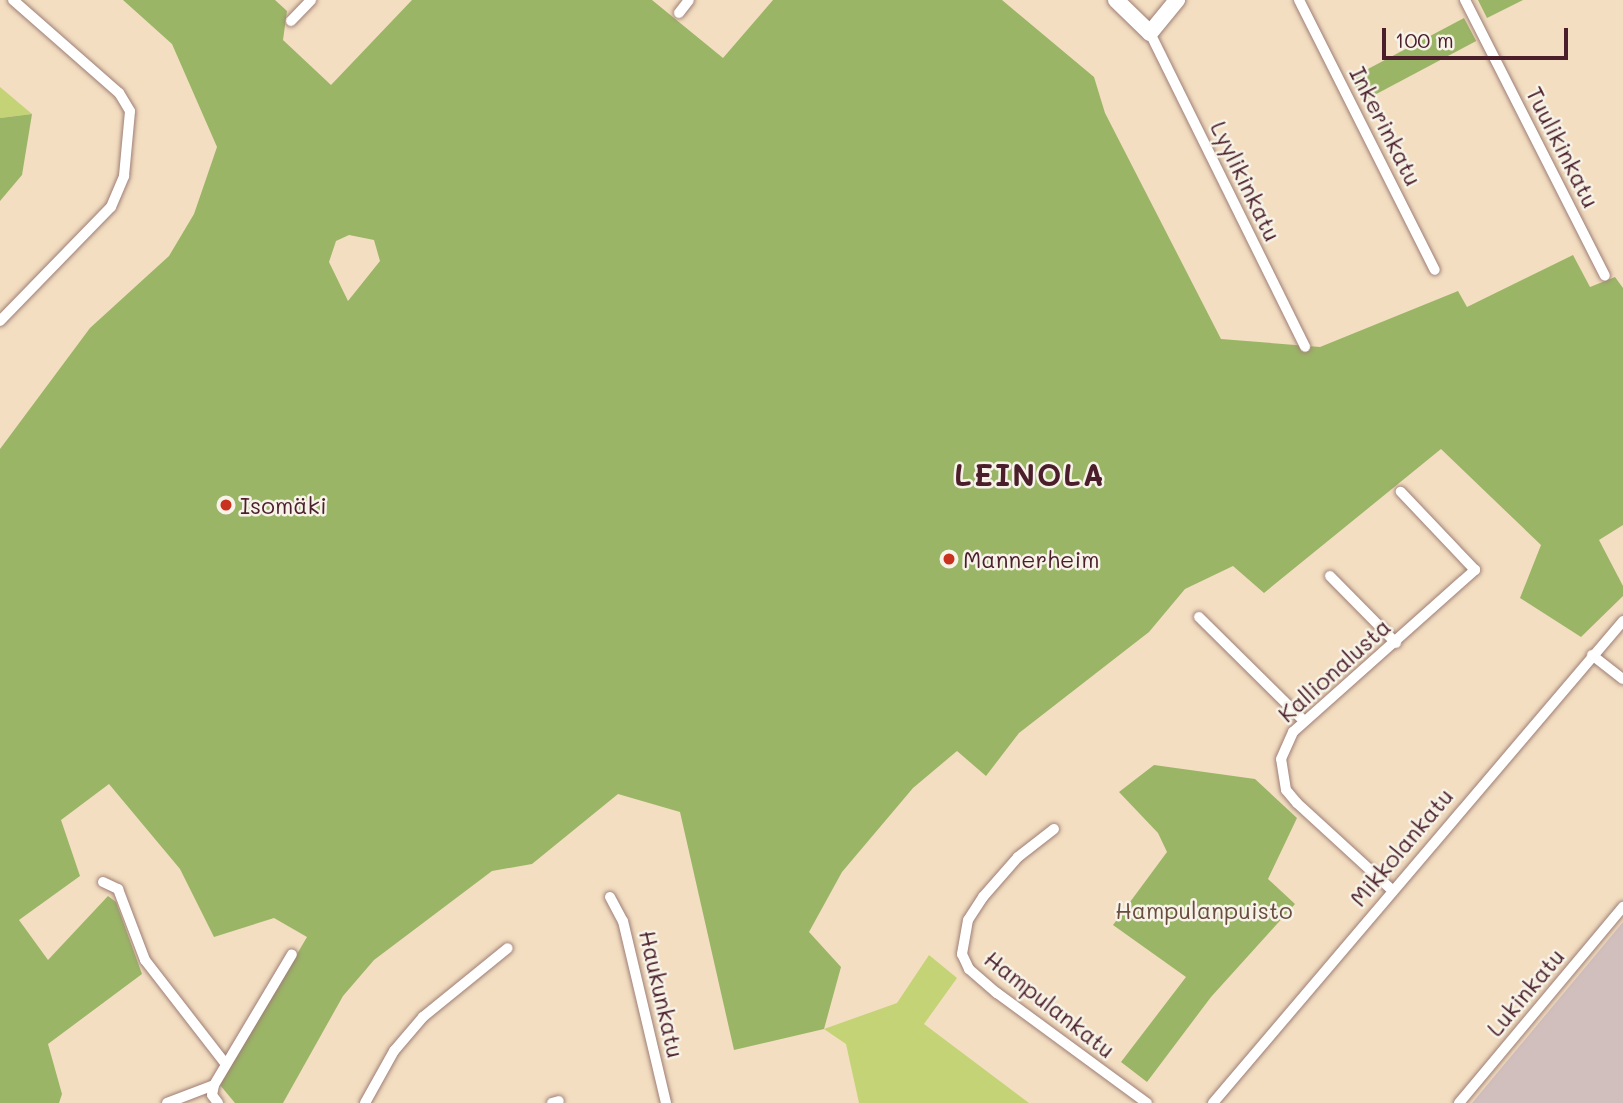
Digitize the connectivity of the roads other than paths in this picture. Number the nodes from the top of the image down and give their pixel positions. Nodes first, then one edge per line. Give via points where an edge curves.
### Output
1 (13, 0) edge
2 (311, 0) edge
3 (690, 0) edge
4 (1116, 0) edge
5 (1177, 0) edge
6 (1299, 0) edge
7 (1465, 0) edge
8 (679, 13) dead end
9 (291, 22) dead end
10 (1150, 33) junction
11 (1435, 270) dead end
12 (1605, 276) dead end
13 (0, 321) edge
14 (1305, 347) dead end
15 (1401, 492) dead end
16 (1330, 576) dead end
17 (1199, 617) dead end
18 (1623, 621) edge
19 (1396, 643) junction
20 (1592, 655) junction
21 (1623, 679) edge
22 (1304, 721) junction
23 (1054, 829) dead end
24 (103, 882) dead end
25 (1392, 890) junction
26 (610, 897) dead end
27 (1623, 907) edge
28 (508, 948) dead end
29 (292, 954) dead end
30 (225, 1063) junction
31 (214, 1085) junction
32 (167, 1103) edge
33 (218, 1103) edge
34 (365, 1103) edge
35 (666, 1103) edge
36 (1147, 1103) edge
37 (1213, 1103) edge
38 (1459, 1103) edge

1 - 13 street via 120,93 130,111 124,176 111,207
2 - 9 street
3 - 8 street
4 - 10 street
5 - 10 street
6 - 11 street, Inkerinkatu
7 - 12 street, Tuulikinkatu
10 - 14 street, Lyylikinkatu
15 - 19 street, Kallionalusta via 1475,570
16 - 19 street
17 - 22 street
18 - 20 street, Mikkolankatu
19 - 22 street, Kallionalusta
20 - 21 street
20 - 25 street, Mikkolankatu
22 - 25 street, Kallionalusta via 1284,745 1281,766 1286,790
23 - 36 street, Hampulankatu via 1018,857 983,897 968,919 962,954 969,970 997,993
24 - 30 street via 118,889 145,960
25 - 37 street, Mikkolankatu
26 - 35 street, Haukunkatu via 623,921
27 - 38 street, Lukinkatu
28 - 34 street via 422,1017 394,1051
29 - 30 street
30 - 31 street
31 - 32 street
31 - 33 street via 212,1095

